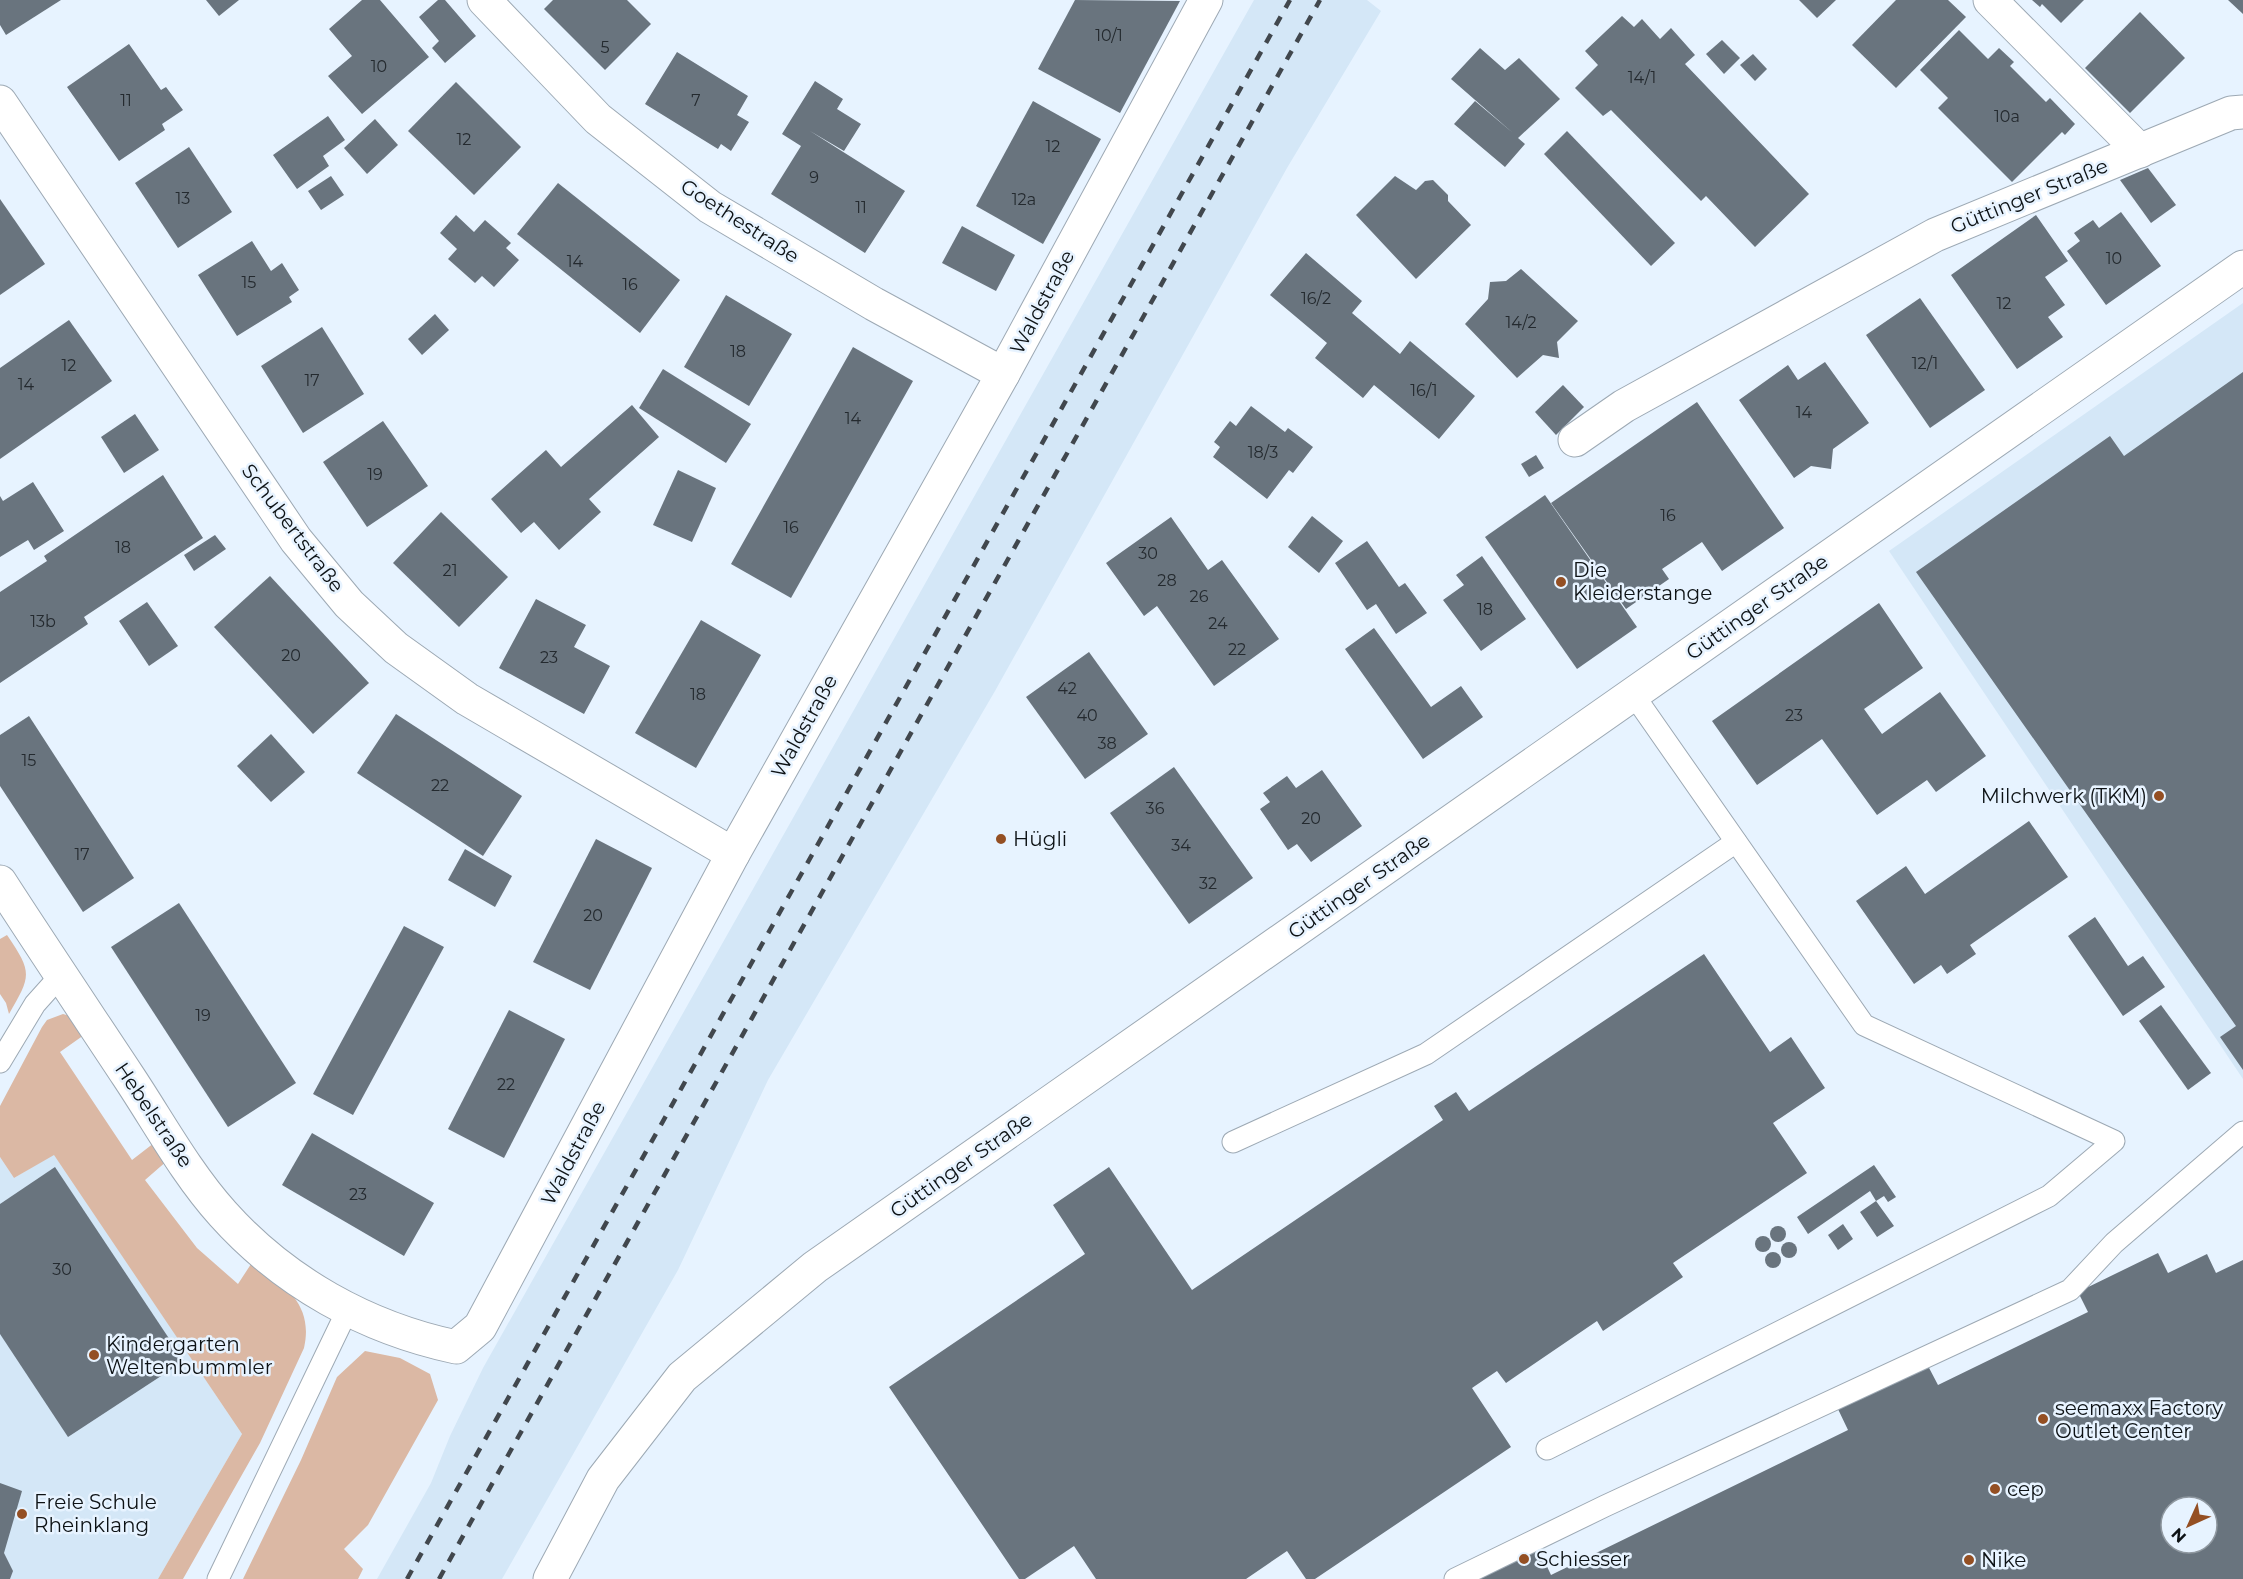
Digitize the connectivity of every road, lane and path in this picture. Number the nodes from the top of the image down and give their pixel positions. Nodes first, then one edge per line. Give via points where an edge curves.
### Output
1 (484, 0) edge
2 (1206, 0) edge
3 (1990, 0) edge
4 (0, 102) edge
5 (2243, 112) edge
6 (2140, 151) junction
7 (2243, 267) edge
8 (1003, 374) junction
9 (1575, 440) dead end
10 (1633, 694) junction
11 (1736, 842) junction
12 (732, 854) junction
13 (0, 882) edge
14 (61, 975) junction
15 (0, 1062) edge
16 (2243, 1132) edge
17 (1233, 1142) dead end
18 (347, 1311) junction
19 (1547, 1449) dead end
20 (218, 1579) edge
21 (550, 1579) edge
22 (1455, 1579) edge

1 - 8 street, Goethestraße via 598,119 710,207 874,304
2 - 8 street, Waldstraße
3 - 6 street, Güttinger Straße
4 - 12 street, Schubertstraße via 296,540 349,604 396,648 467,699
5 - 6 street, Güttinger Straße via 2231,113
6 - 9 street, Güttinger Straße via 1935,235 1624,406
7 - 10 street, Güttinger Straße
8 - 12 street, Waldstraße
10 - 11 lane
10 - 21 street, Güttinger Straße via 815,1267 682,1377 603,1479
11 - 17 lane via 1426,1054
11 - 19 lane via 1864,1025 2114,1141 2049,1196
12 - 18 street, Waldstraße via 480,1328 456,1347 422,1340
13 - 14 street, Hebelstraße
14 - 15 lane via 35,1004
14 - 18 street, Hebelstraße via 222,1213 277,1265
16 - 22 lane via 2114,1243 2070,1290
18 - 20 lane

